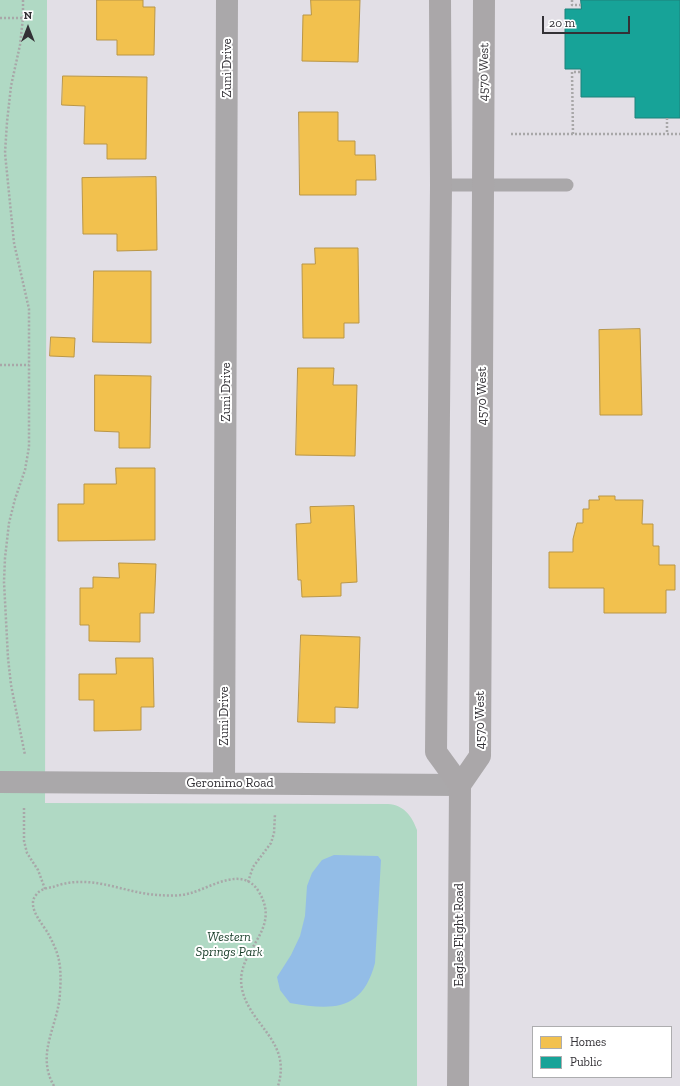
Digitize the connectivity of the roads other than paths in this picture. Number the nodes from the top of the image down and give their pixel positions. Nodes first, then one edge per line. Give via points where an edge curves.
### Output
1 (227, 0) edge
2 (440, 0) edge
3 (484, 0) edge
4 (441, 185) junction
5 (482, 185) junction
6 (567, 185) dead end
7 (0, 782) edge
8 (224, 783) junction
9 (460, 785) junction
10 (458, 1086) edge

1 - 8 street, Zuni Drive
2 - 4 main road
3 - 5 main road, 4570 West
4 - 5 lane
4 - 9 main road via 436,752
5 - 6 lane
5 - 9 main road, 4570 West via 480,756
7 - 8 street, Geronimo Road
8 - 9 street, Geronimo Road
9 - 10 main road, Eagles Flight Road

